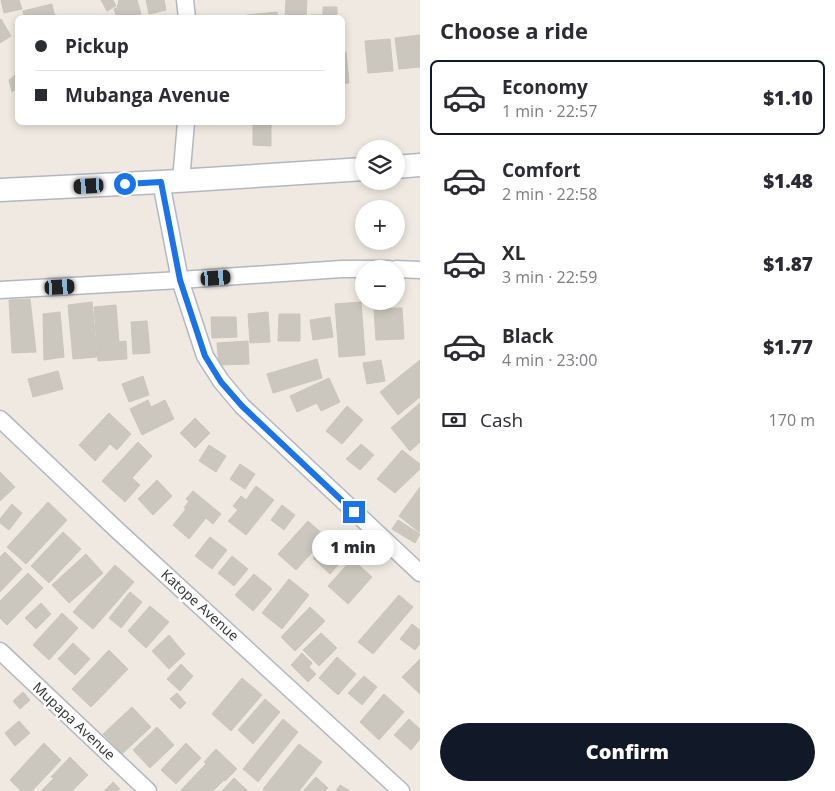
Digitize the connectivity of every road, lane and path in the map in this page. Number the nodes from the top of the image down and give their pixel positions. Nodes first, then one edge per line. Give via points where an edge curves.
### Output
1 (186, 0) edge
2 (187, 15) edge
3 (185, 125) edge
4 (420, 165) edge
5 (405, 166) edge
6 (355, 170) edge
7 (171, 181) junction
8 (0, 190) edge
9 (355, 269) edge
10 (405, 269) edge
11 (420, 270) edge
12 (180, 280) junction
13 (0, 290) edge
14 (0, 419) edge
15 (420, 573) edge
16 (0, 651) edge
17 (148, 791) edge
18 (401, 791) edge

1 - 2 street
3 - 7 street
4 - 5 street
6 - 7 street
7 - 8 street
7 - 12 street
9 - 12 street
10 - 11 street
12 - 13 street
12 - 15 street via 205,356 221,382 242,406
14 - 18 street, Katope Avenue
16 - 17 street, Mupapa Avenue

